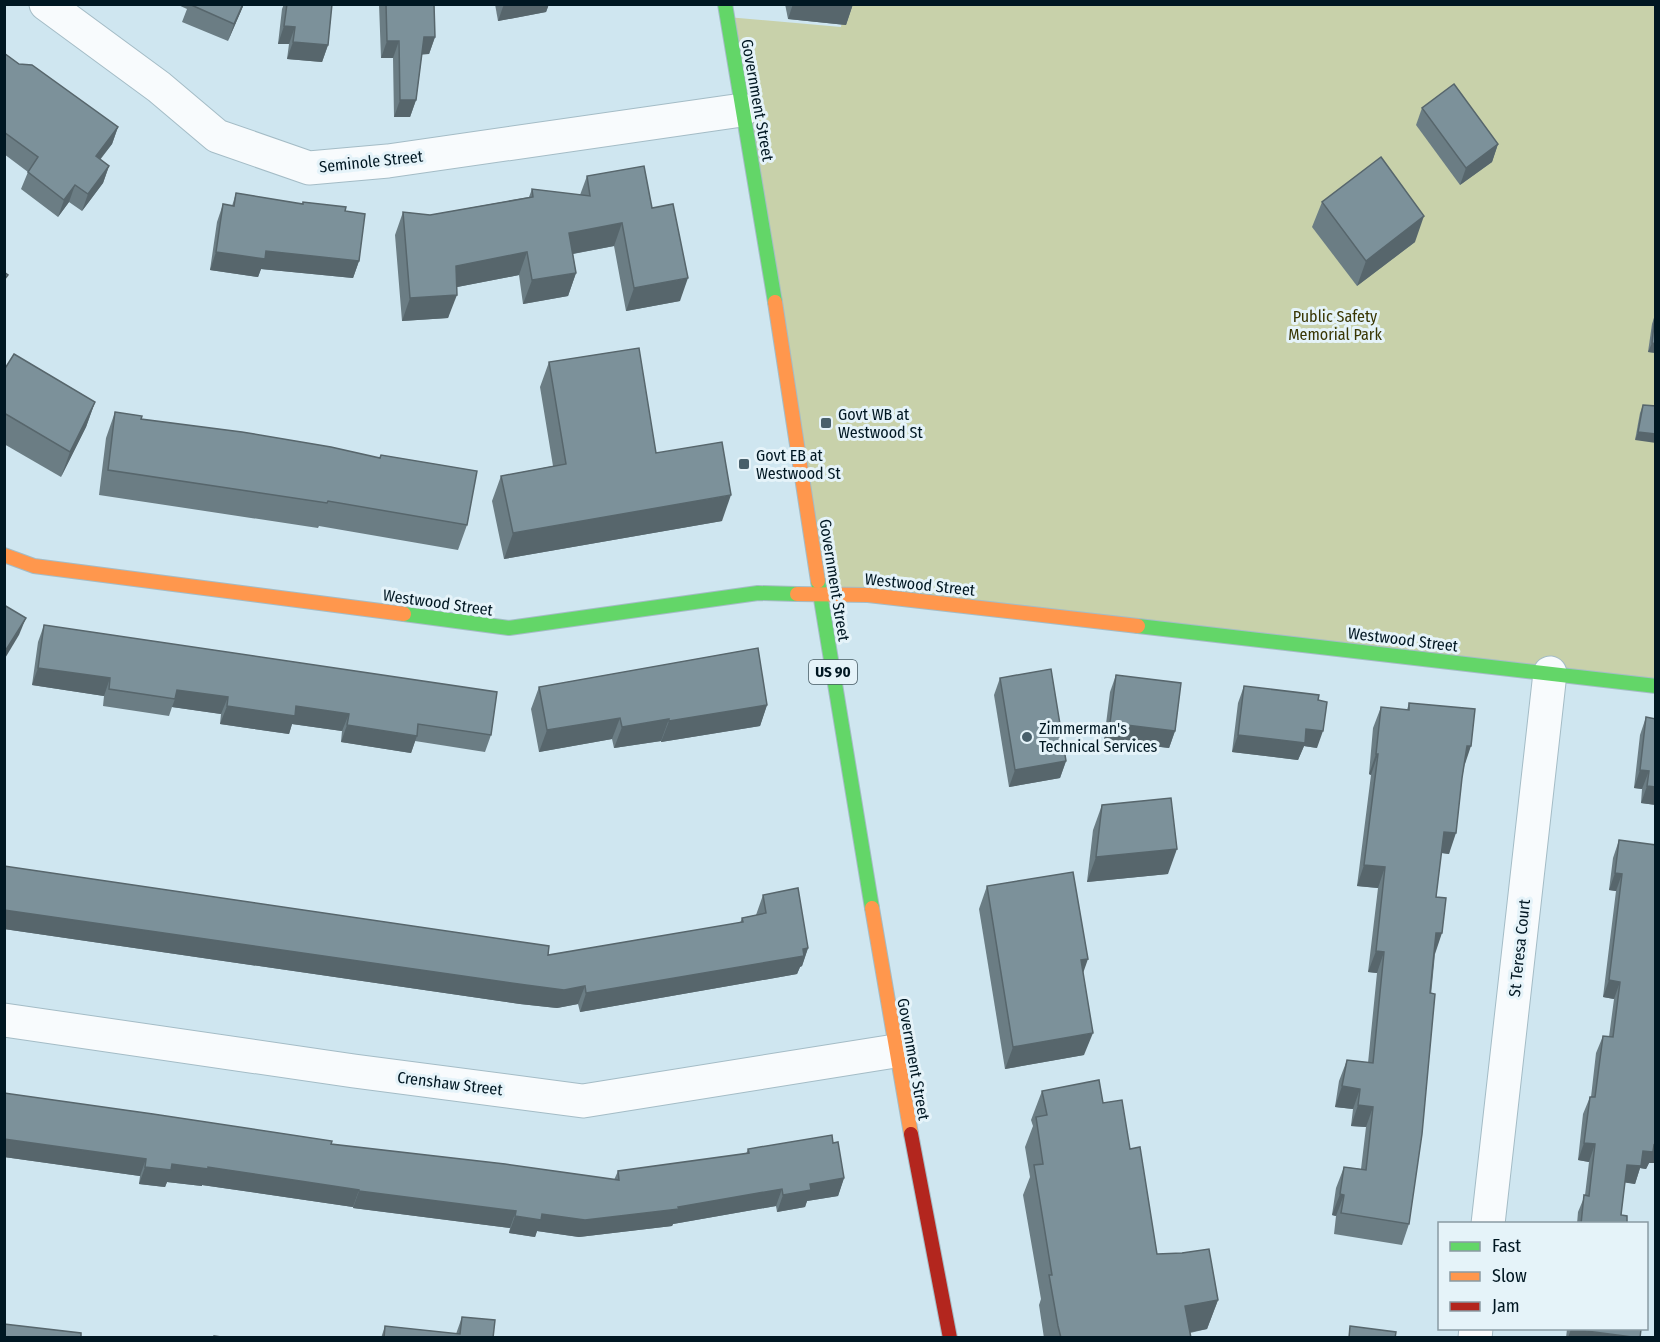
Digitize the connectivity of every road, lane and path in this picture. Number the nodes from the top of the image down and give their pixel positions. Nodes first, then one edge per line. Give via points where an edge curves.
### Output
1 (46, 4) edge
2 (724, 4) edge
3 (742, 110) junction
4 (4, 555) edge
5 (820, 593) junction
6 (1550, 674) junction
7 (1656, 686) edge
8 (4, 1020) edge
9 (895, 1051) junction
10 (1488, 1222) edge
11 (950, 1338) edge

1 - 3 street, Seminole Street via 159,87 217,136 309,168 388,161
2 - 3 street, Government Street / US 90
3 - 5 street, Government Street / US 90
4 - 5 street, Westwood Street via 34,566 509,628 758,593
5 - 6 street, Westwood Street via 868,594
5 - 9 street, Government Street / US 90
6 - 7 street, Westwood Street
6 - 10 street, St Teresa Court
8 - 9 street, Crenshaw Street via 583,1101
9 - 11 street, Government Street / US 90

